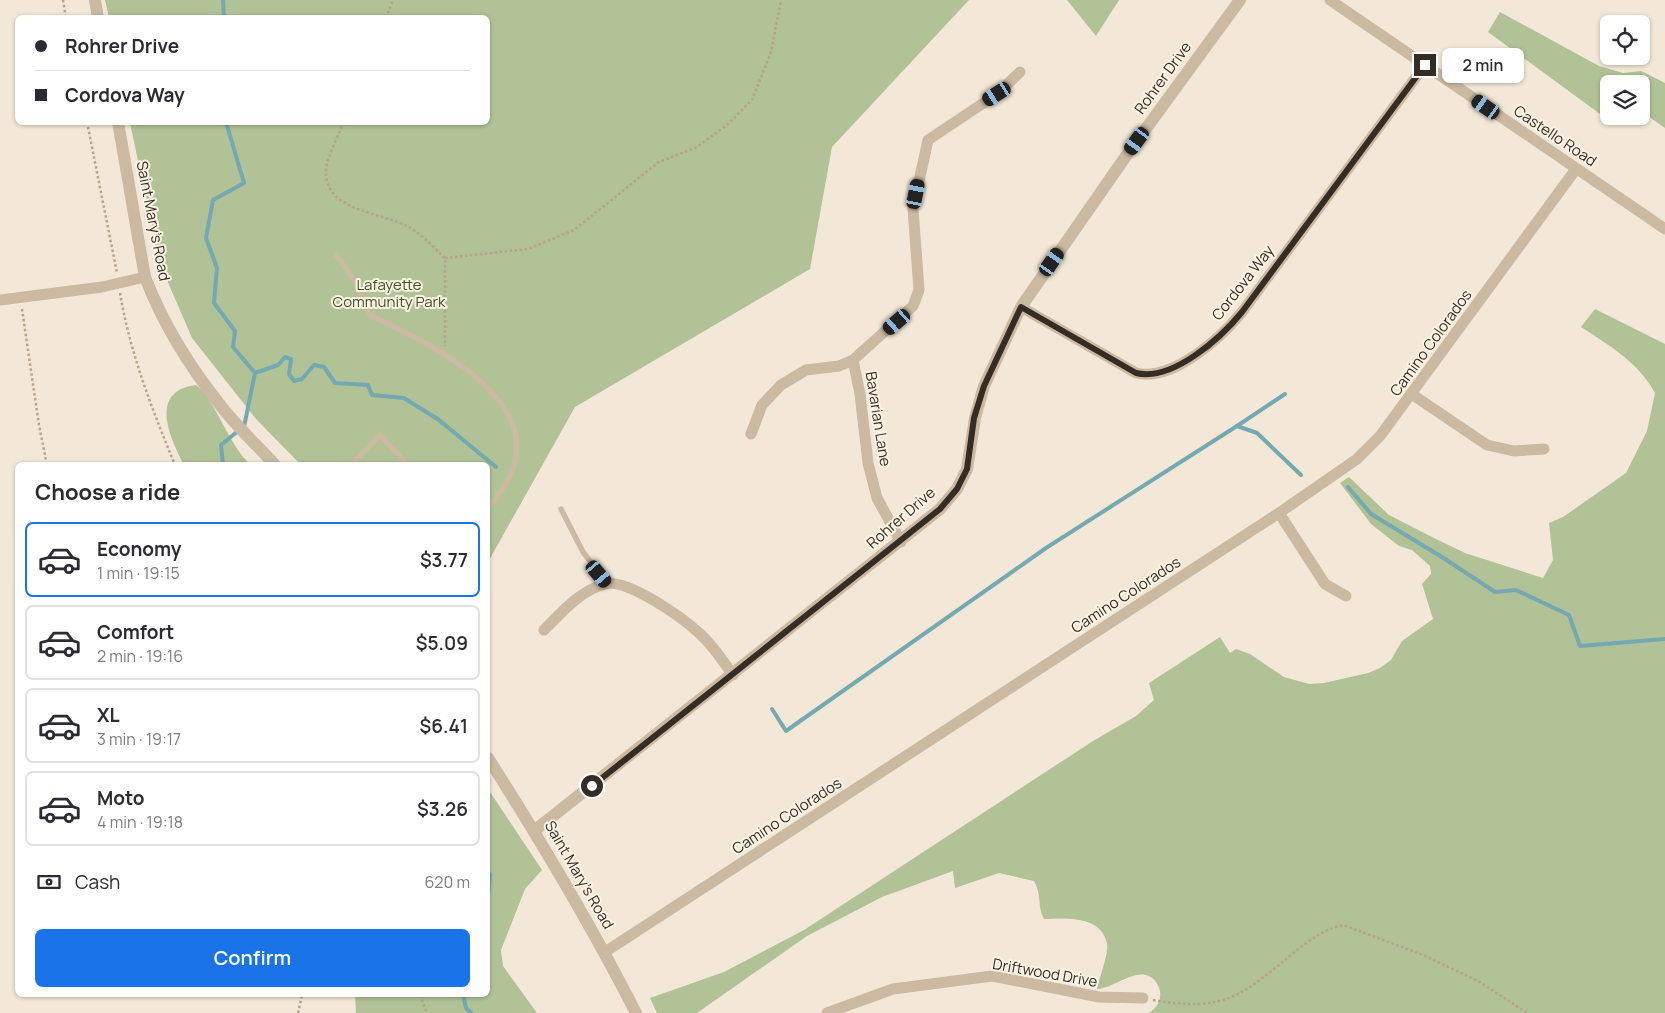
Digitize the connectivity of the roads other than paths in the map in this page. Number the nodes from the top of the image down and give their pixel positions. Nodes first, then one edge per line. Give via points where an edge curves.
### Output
1 (95, 0) edge
2 (1240, 0) edge
3 (1330, 0) edge
4 (98, 15) edge
5 (1425, 65) junction
6 (1020, 72) dead end
7 (119, 125) edge
8 (1576, 169) junction
9 (1665, 229) edge
10 (336, 255) dead end
11 (145, 277) junction
12 (0, 300) edge
13 (1021, 307) junction
14 (852, 360) junction
15 (1412, 395) junction
16 (751, 434) dead end
17 (1544, 449) dead end
18 (272, 462) edge
19 (354, 462) edge
20 (405, 462) edge
21 (490, 505) edge
22 (561, 509) dead end
23 (1279, 513) junction
24 (901, 542) junction
25 (607, 583) junction
26 (1346, 596) dead end
27 (544, 630) dead end
28 (733, 675) junction
29 (490, 761) edge
30 (534, 830) junction
31 (605, 952) junction
32 (1144, 998) road end
33 (636, 1013) edge
34 (827, 1013) edge

1 - 4 street
2 - 13 street, Rohrer Drive
3 - 5 street, Castello Road
5 - 8 street, Castello Road
5 - 13 street, Cordova Way via 1231,326 1196,355 1156,374 1136,373
6 - 14 street, Bavarian Lane via 997,94 928,140 913,209 919,290 913,306
7 - 11 street, Saint Mary's Road
8 - 9 street, Castello Road
8 - 15 street, Camino Colorados
10 - 21 lane via 355,281 370,315 411,334 445,355 481,379 501,402 516,429 514,464
11 - 12 street via 102,287
11 - 18 street, Saint Mary's Road via 172,334 192,366 222,407
13 - 24 street, Rohrer Drive via 984,386 974,418 967,469 957,489 940,509
14 - 16 street via 839,366 806,370 781,385 762,405
14 - 24 street, Bavarian Lane via 860,394 868,463 877,498
15 - 17 street via 1488,445 1514,451
15 - 23 street, Camino Colorados via 1357,459
19 - 20 lane via 380,435
22 - 25 lane via 583,552
23 - 26 street via 1325,584
23 - 31 street, Camino Colorados
24 - 28 street, Rohrer Drive
25 - 27 street via 587,592
25 - 28 street via 624,585 683,620 701,634
28 - 30 street, Rohrer Drive
29 - 30 street, Saint Mary's Road
30 - 31 street, Saint Mary's Road
31 - 33 street, Saint Mary's Road
32 - 34 street, Driftwood Drive via 1099,998 992,976 893,989

